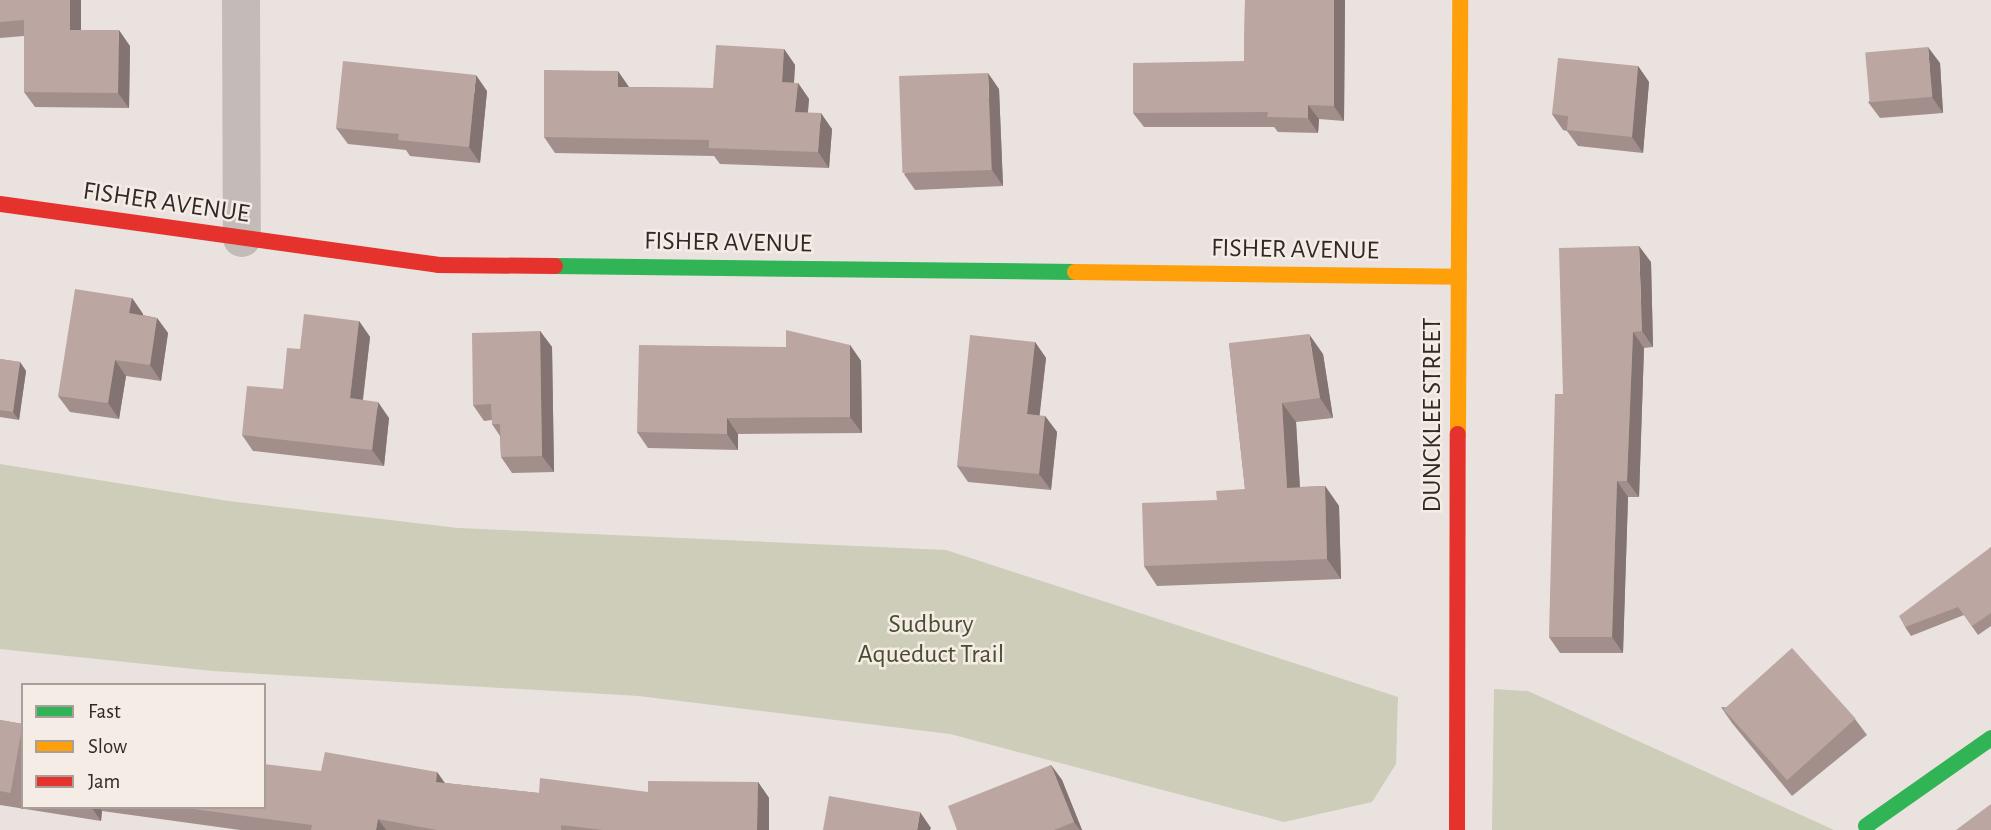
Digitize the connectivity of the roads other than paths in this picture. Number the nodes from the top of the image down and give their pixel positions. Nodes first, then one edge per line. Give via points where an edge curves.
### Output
1 (241, 0) edge
2 (1460, 0) edge
3 (0, 204) edge
4 (242, 238) junction
5 (1459, 276) junction
6 (1991, 737) edge
7 (1866, 826) dead end
8 (1457, 830) edge

1 - 4 street
2 - 5 street, DUNCKLEE STREET
3 - 4 street, FISHER AVENUE
4 - 5 street, FISHER AVENUE via 438,265
5 - 8 street, DUNCKLEE STREET
6 - 7 street

